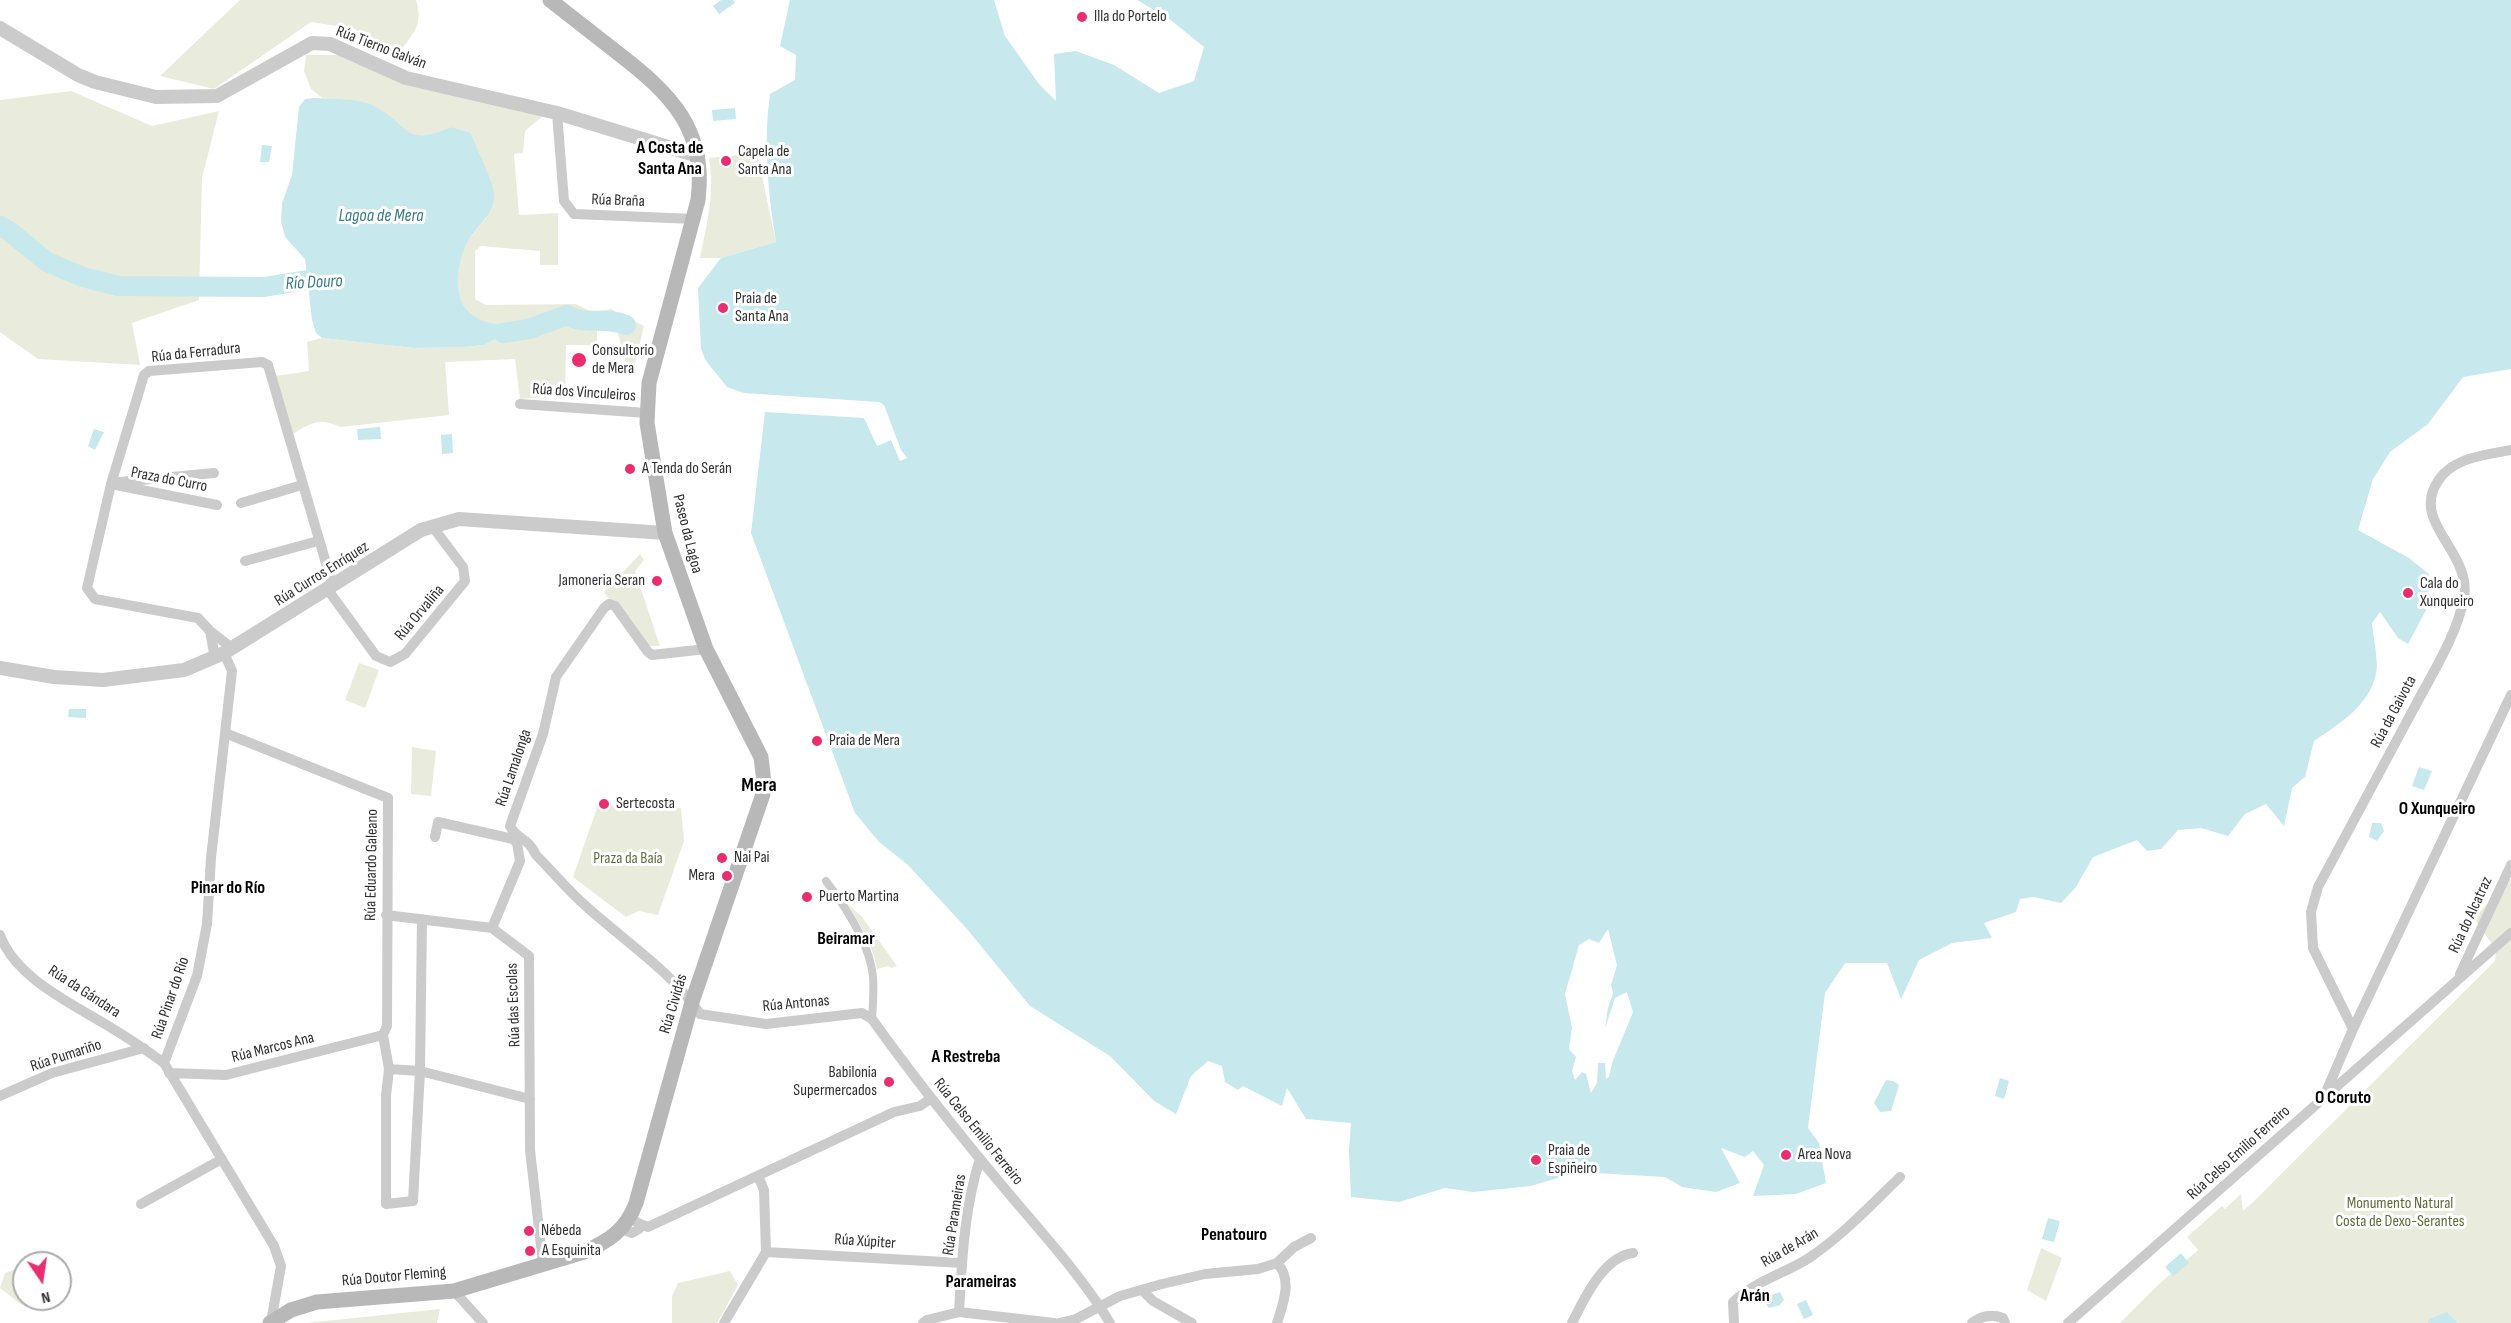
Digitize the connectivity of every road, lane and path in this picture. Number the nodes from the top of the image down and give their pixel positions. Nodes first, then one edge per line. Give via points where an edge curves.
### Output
1 (550, 0) edge
2 (0, 28) edge
3 (557, 113) junction
4 (698, 156) junction
5 (694, 219) junction
6 (520, 404) dead end
7 (646, 413) junction
8 (2511, 450) edge
9 (214, 473) dead end
10 (111, 484) junction
11 (302, 485) junction
12 (242, 503) dead end
13 (217, 505) dead end
14 (432, 526) junction
15 (665, 533) junction
16 (318, 541) junction
17 (245, 561) dead end
18 (330, 588) junction
19 (210, 631) junction
20 (706, 649) junction
21 (224, 653) junction
22 (0, 668) edge
23 (2511, 694) edge
24 (225, 733) junction
25 (760, 802) joint
26 (435, 837) dead end
27 (2511, 865) edge
28 (826, 881) dead end
29 (386, 915) junction
30 (422, 919) junction
31 (492, 928) junction
32 (2511, 933) edge
33 (0, 935) edge
34 (2458, 978) junction
35 (692, 1002) junction
36 (872, 1019) junction
37 (2353, 1029) junction
38 (383, 1035) junction
39 (144, 1048) junction
40 (166, 1068) junction
41 (389, 1069) junction
42 (420, 1071) junction
43 (0, 1095) edge
44 (2325, 1095) junction
45 (530, 1099) junction
46 (930, 1099) junction
47 (222, 1159) junction
48 (980, 1159) junction
49 (758, 1176) junction
50 (1900, 1177) dead end
51 (141, 1203) dead end
52 (630, 1224) junction
53 (1311, 1238) dead end
54 (766, 1252) junction
55 (1633, 1253) dead end
56 (962, 1263) junction
57 (1276, 1263) junction
58 (543, 1264) junction
59 (454, 1291) junction
60 (1143, 1291) junction
61 (1099, 1305) junction
62 (959, 1312) junction
63 (2004, 1321) edge
64 (271, 1323) edge
65 (483, 1323) edge
66 (724, 1323) edge
67 (923, 1323) edge
68 (1054, 1323) edge
69 (1059, 1323) edge
70 (1110, 1323) edge
71 (1192, 1323) edge
72 (1277, 1323) edge
73 (1572, 1323) edge
74 (1734, 1323) edge
75 (1972, 1323) edge
76 (2068, 1323) edge

1 - 4 main road, Paseo da Lagoa via 658,85 682,114
2 - 3 street, Rúa Tierno Galván via 78,75 156,97 217,96 312,43 330,44 406,78
3 - 4 street, Rúa Tierno Galván
3 - 5 street, Rúa Braña via 564,201 574,214
4 - 5 main road, Paseo da Lagoa via 701,178
5 - 7 main road, Paseo da Lagoa via 649,383
6 - 7 street, Rúa dos Vinculeiros
7 - 15 main road, Paseo da Lagoa
8 - 37 street, Rúa da Gaivota via 2460,461 2438,480 2431,512 2435,525 2457,556 2464,577 2464,597 2446,647 2318,887 2311,912 2313,948
9 - 10 street, Praza do Curro
10 - 11 street, Rúa da Ferradura via 144,375 149,371 262,362 268,364
10 - 13 street, Praza do Curro
10 - 19 street, Rúa da Ferradura via 87,588 95,599 198,618
11 - 12 street
11 - 16 street, Rúa da Ferradura
14 - 15 street, Rúa Curros Enríquez via 475,518
14 - 18 street, Rúa Curros Enríquez
14 - 18 street, Rúa Orvaliña via 463,567 465,580 405,654 390,662 376,656
15 - 20 main road, Paseo da Lagoa
16 - 17 street
16 - 18 street, Rúa da Ferradura
18 - 21 street, Rúa Curros Enríquez
19 - 21 street, Rúa da Ferradura
19 - 21 street
20 - 25 main road, Paseo da Lagoa via 761,757 764,783
20 - 35 street, Rúa Lamalonga via 652,655 615,606 609,604 556,677 543,734 510,826 587,908
21 - 22 street, Rúa Curros Enríquez via 184,670 104,680
21 - 24 street, Rúa Pinar do Río via 232,671
23 - 37 street
24 - 29 street, Rúa Eduardo Galeano via 388,798
24 - 40 street, Rúa Pinar do Río via 207,924 199,965
25 - 35 main road, Rúa Cividás
26 - 31 street via 438,822 517,843 520,861
27 - 34 street, Rúa do Alcatraz
28 - 36 street via 841,901 868,956 873,975
29 - 30 street, Rúa das Escolas
29 - 38 street, Rúa Eduardo Galeano via 387,1015
30 - 31 street, Rúa das Escolas
30 - 42 street, Rúa Eduardo Galeano
31 - 45 street, Rúa das Escolas via 530,956
32 - 34 street, Rúa Celso Emilio Ferreiro
33 - 39 street, Rúa da Gándara via 12,957 49,990
34 - 44 street, Rúa Celso Emilio Ferreiro
35 - 36 street, Rúa Antonas via 700,1014 766,1024 862,1014
35 - 52 main road, Rúa Cividás
36 - 46 street, Rúa Celso Emilio Ferreiro
37 - 44 street
38 - 40 street, Rúa Marcos Ana via 226,1075
38 - 41 street, Rúa Eduardo Galeano
39 - 40 street, Rúa da Gándara
39 - 43 street, Rúa Pumariño via 52,1073
40 - 47 street
41 - 42 street
41 - 42 street, Rúa Eduardo Galeano via 386,1204 413,1201
42 - 45 street
44 - 76 street, Rúa Celso Emilio Ferreiro
45 - 58 street, Rúa das Escolas via 530,1150
46 - 48 street, Rúa Celso Emilio Ferreiro
46 - 49 street, Rúa Doutor Fleming
47 - 51 street
47 - 64 street via 274,1246 281,1266
48 - 56 street, Rúa Parameiras via 972,1184
48 - 61 street, Rúa Celso Emilio Ferreiro
49 - 52 street, Rúa Doutor Fleming via 656,1224
49 - 54 street via 764,1190
50 - 74 street, Rúa de Arán via 1824,1248 1743,1292 1733,1302
52 - 58 main road, Rúa Doutor Fleming via 603,1244
53 - 57 street
54 - 56 street, Rúa Xúpiter
54 - 66 street
55 - 73 street via 1620,1257 1600,1275
56 - 62 street, Rúa Parameiras
57 - 60 street via 1258,1269 1205,1274
57 - 72 street via 1284,1275 1285,1290
58 - 59 main road, Rúa Doutor Fleming
59 - 64 main road, Rúa Doutor Fleming via 316,1302 291,1310
59 - 65 street
60 - 61 street
60 - 71 street via 1153,1302
61 - 69 street
61 - 70 street, Rúa Celso Emilio Ferreiro
62 - 67 street
62 - 68 street
63 - 75 street via 1997,1316

